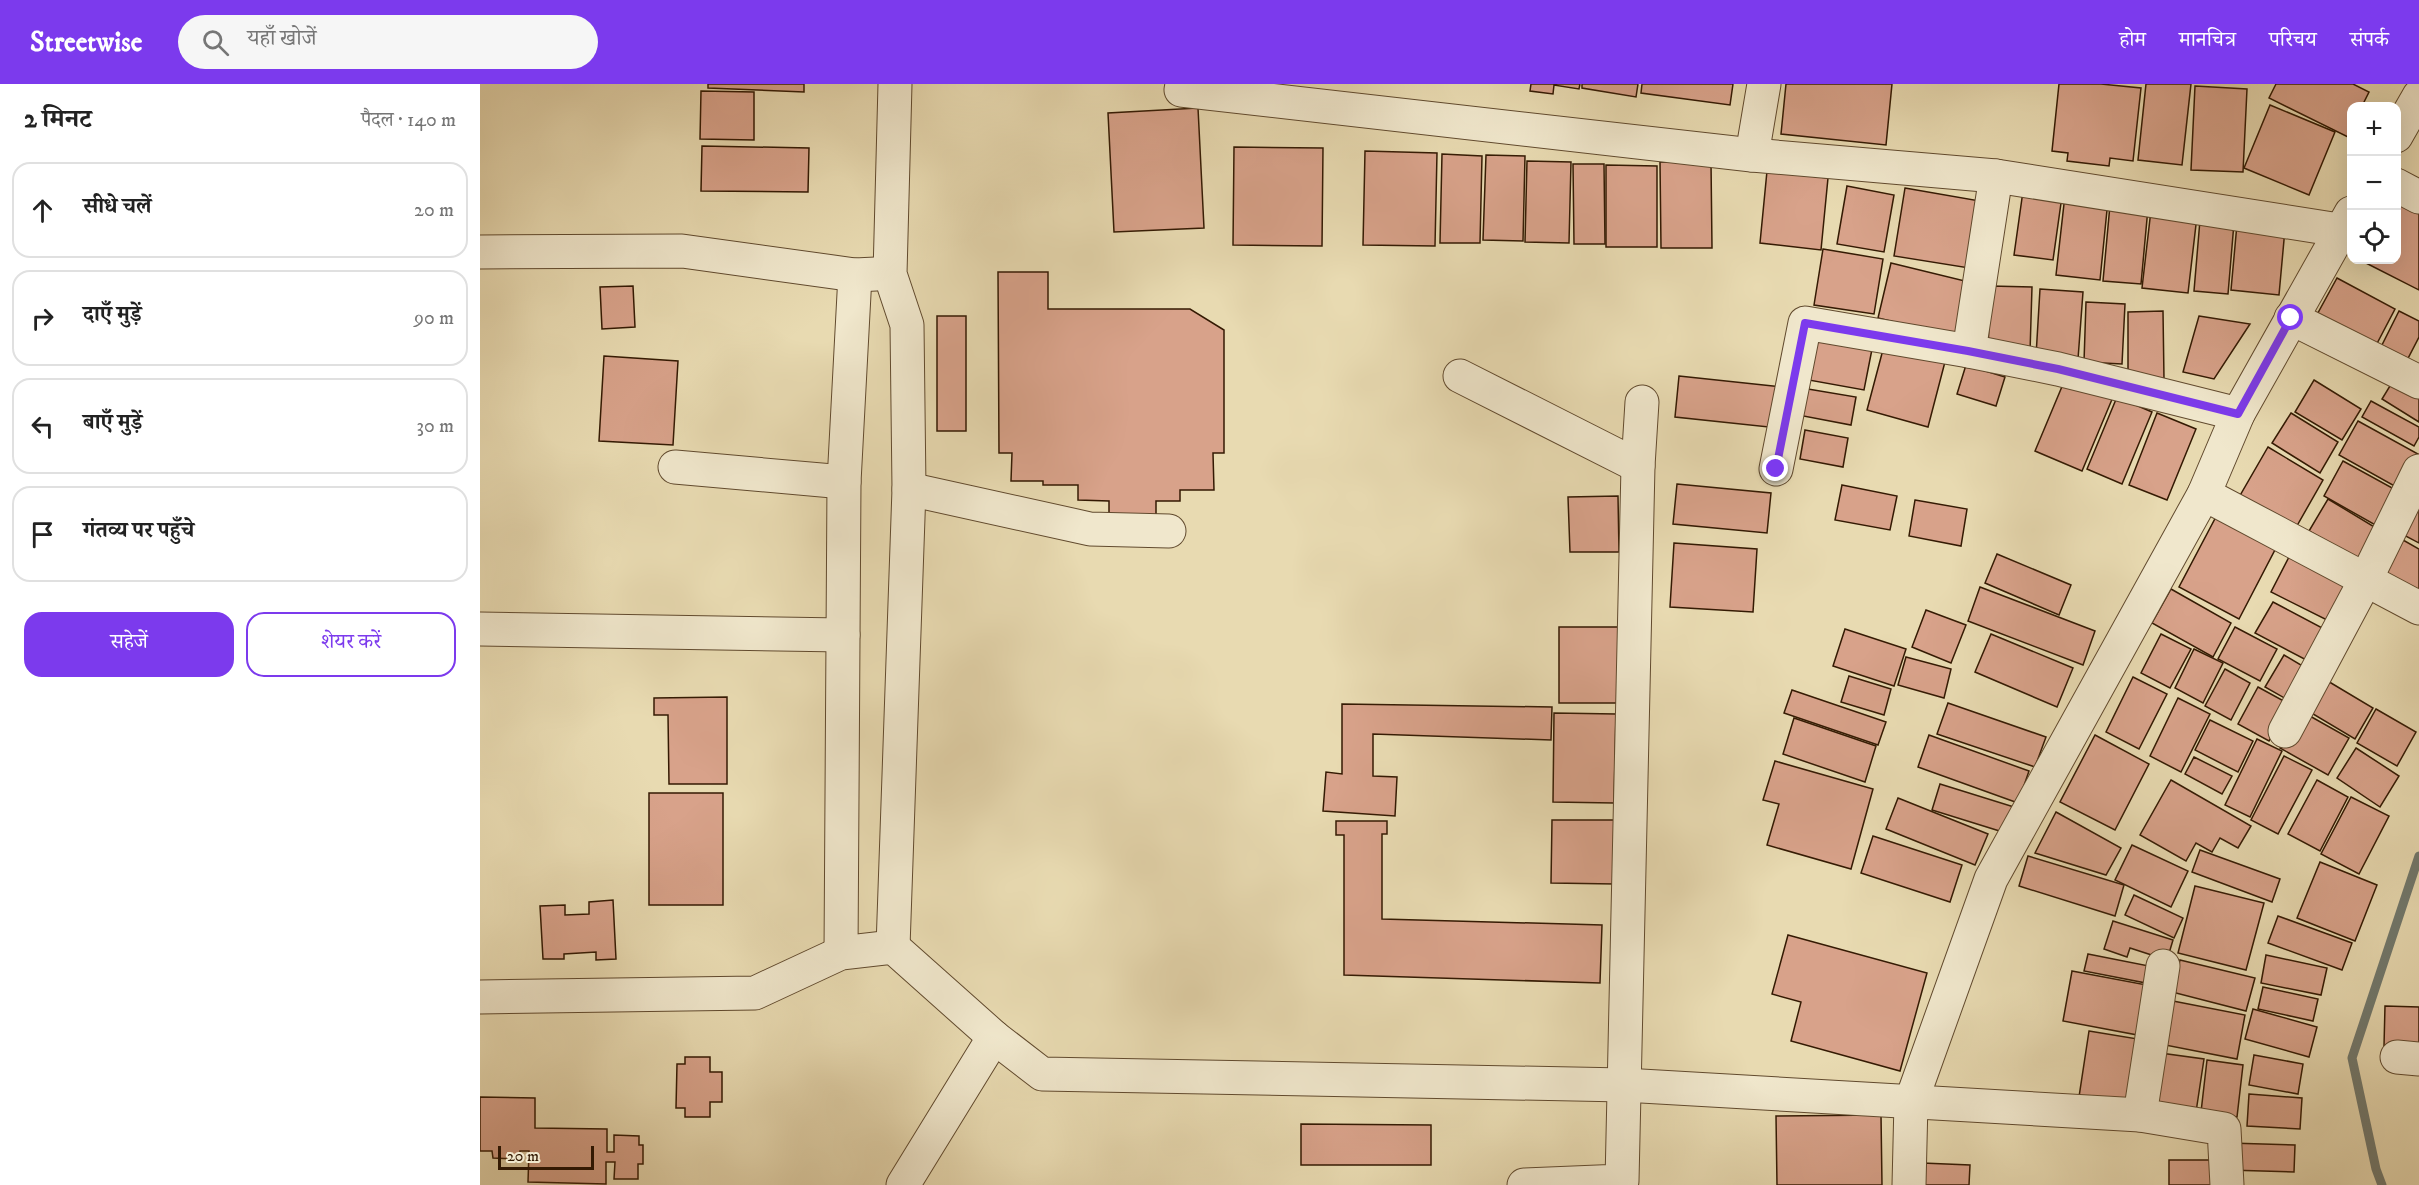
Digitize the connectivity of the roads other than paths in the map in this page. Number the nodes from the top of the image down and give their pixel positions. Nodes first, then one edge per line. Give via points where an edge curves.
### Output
1 (895, 84) edge
2 (1182, 84) edge
3 (1764, 84) edge
4 (2419, 96) edge
5 (2401, 129) edge
6 (1752, 155) junction
7 (1996, 176) junction
8 (2401, 187) edge
9 (2419, 197) edge
10 (2345, 220) edge
11 (480, 252) edge
12 (890, 274) junction
13 (855, 275) junction
14 (2291, 318) junction
15 (1968, 351) junction
16 (1460, 376) dead end
17 (2419, 382) edge
18 (1642, 402) dead end
19 (2238, 414) junction
20 (1638, 466) junction
21 (675, 467) dead end
22 (1776, 469) dead end
23 (2419, 471) edge
24 (844, 482) junction
25 (909, 489) junction
26 (2204, 494) junction
27 (1169, 531) dead end
28 (2366, 581) junction
29 (2419, 608) edge
30 (480, 629) edge
31 (843, 635) junction
32 (2285, 731) dead end
33 (893, 948) junction
34 (841, 953) junction
35 (2163, 966) dead end
36 (480, 997) edge
37 (994, 1036) junction
38 (1624, 1086) junction
39 (1911, 1102) junction
40 (2140, 1115) junction
41 (903, 1185) edge
42 (1524, 1185) edge
43 (1909, 1185) edge
44 (2227, 1185) edge

1 - 12 street
2 - 6 street via 1181,90
3 - 6 street
4 - 5 street
6 - 7 street
7 - 10 street
7 - 15 street
8 - 9 street
10 - 14 street
11 - 13 street via 682,251
12 - 13 street
12 - 25 street via 907,325
13 - 24 street
14 - 17 street
14 - 19 street
15 - 19 street
15 - 22 street via 1805,323
16 - 20 street
18 - 20 street
19 - 26 street
20 - 38 street
21 - 24 street
23 - 28 street
24 - 31 street
25 - 27 street via 1090,529
25 - 33 street
26 - 28 street
26 - 39 street via 1991,879
28 - 29 street
28 - 32 street
30 - 31 street
31 - 34 street
33 - 34 street
33 - 37 street
34 - 36 street via 755,993
35 - 40 street
37 - 38 street via 1042,1074
37 - 41 street
38 - 39 street
38 - 42 street via 1622,1181
39 - 40 street
39 - 43 street
40 - 44 street via 2224,1129

